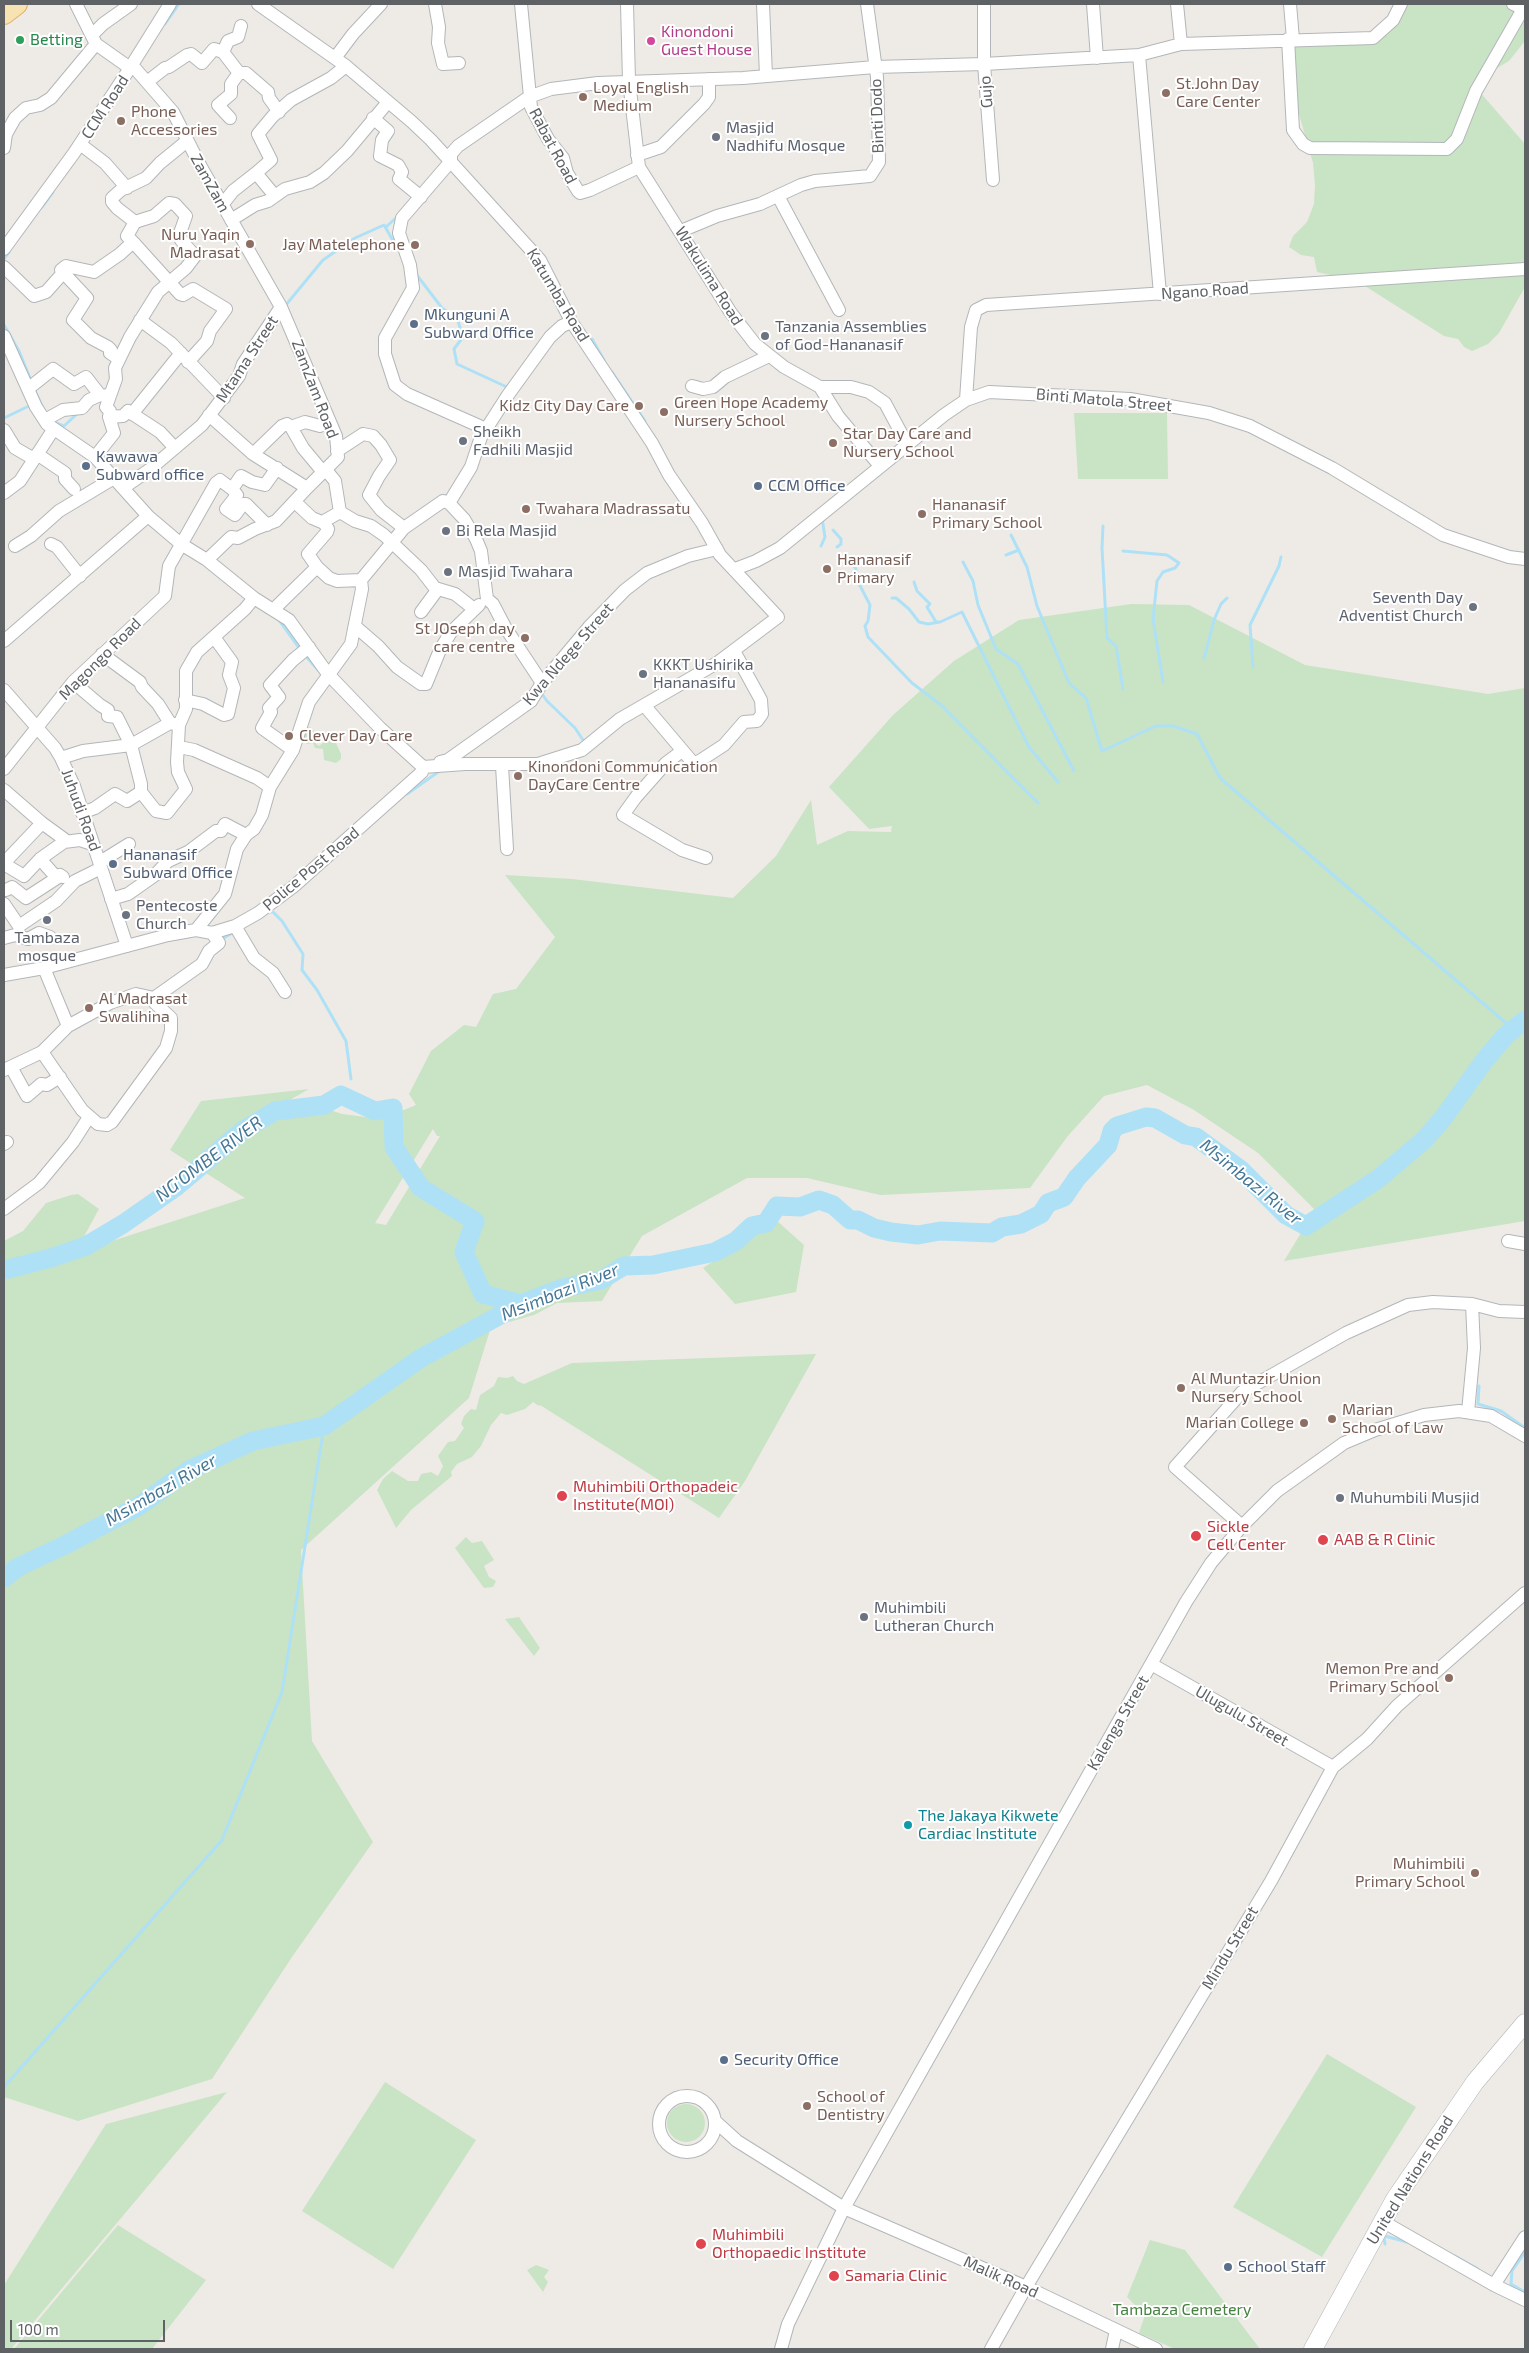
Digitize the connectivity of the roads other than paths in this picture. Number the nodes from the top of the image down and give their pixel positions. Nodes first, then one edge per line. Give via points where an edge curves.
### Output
1 (17, 4) edge
2 (76, 4) edge
3 (131, 4) edge
4 (170, 4) edge
5 (258, 4) edge
6 (381, 4) edge
7 (435, 4) edge
8 (522, 4) edge
9 (627, 4) edge
10 (762, 4) edge
11 (867, 4) edge
12 (984, 4) edge
13 (1094, 4) edge
14 (1177, 4) edge
15 (1290, 4) edge
16 (1401, 4) edge
17 (1520, 8) edge
18 (4, 14) edge
19 (241, 26) dead end
20 (94, 39) junction
21 (1290, 39) junction
22 (1181, 44) junction
23 (222, 52) junction
24 (1139, 55) junction
25 (335, 58) junction
26 (1097, 58) junction
27 (459, 63) dead end
28 (984, 64) junction
29 (346, 66) junction
30 (131, 67) junction
31 (875, 67) junction
32 (239, 73) junction
33 (766, 76) junction
34 (709, 79) junction
35 (629, 81) junction
36 (147, 82) junction
37 (528, 97) junction
38 (388, 102) junction
39 (279, 112) junction
40 (230, 118) dead end
41 (373, 118) junction
42 (187, 141) junction
43 (80, 144) junction
44 (4, 148) edge
45 (452, 156) junction
46 (638, 161) junction
47 (256, 173) junction
48 (993, 180) dead end
49 (127, 188) junction
50 (275, 196) junction
51 (421, 196) junction
52 (778, 196) junction
53 (222, 205) junction
54 (231, 220) junction
55 (135, 222) junction
56 (681, 231) junction
57 (133, 242) junction
58 (5, 244) edge
59 (4, 267) edge
60 (1525, 269) edge
61 (62, 273) junction
62 (168, 282) junction
63 (1160, 294) junction
64 (281, 307) junction
65 (839, 310) dead end
66 (140, 320) junction
67 (571, 322) junction
68 (4, 336) edge
69 (8, 356) edge
70 (769, 356) junction
71 (184, 358) junction
72 (119, 359) junction
73 (692, 386) dead end
74 (820, 387) junction
75 (29, 388) junction
76 (106, 394) junction
77 (224, 398) junction
78 (966, 400) junction
79 (132, 414) junction
80 (209, 415) junction
81 (109, 417) junction
82 (328, 422) junction
83 (49, 425) junction
84 (291, 427) junction
85 (486, 429) junction
86 (4, 430) edge
87 (908, 444) junction
88 (174, 448) junction
89 (338, 451) junction
90 (253, 454) junction
91 (36, 457) junction
92 (95, 457) junction
93 (880, 466) junction
94 (277, 468) junction
95 (324, 471) junction
96 (114, 478) junction
97 (123, 488) junction
98 (307, 488) junction
99 (232, 489) junction
100 (74, 490) dead end
101 (4, 493) edge
102 (296, 502) junction
103 (449, 503) junction
104 (340, 512) junction
105 (148, 516) junction
106 (324, 523) junction
107 (267, 525) junction
108 (404, 528) junction
109 (391, 541) junction
110 (51, 544) dead end
111 (181, 544) junction
112 (14, 546) dead end
113 (717, 550) junction
114 (1525, 559) edge
115 (207, 560) junction
116 (316, 567) junction
117 (735, 569) junction
118 (80, 576) junction
119 (361, 580) junction
120 (438, 590) junction
121 (254, 598) junction
122 (487, 599) junction
123 (274, 609) junction
124 (474, 609) junction
125 (421, 612) dead end
126 (356, 627) junction
127 (214, 637) junction
128 (4, 641) edge
129 (309, 647) junction
130 (734, 651) junction
131 (102, 654) junction
132 (328, 674) junction
133 (73, 682) junction
134 (542, 683) junction
135 (4, 690) edge
136 (185, 700) junction
137 (644, 705) junction
138 (175, 724) junction
139 (37, 728) junction
140 (131, 745) junction
141 (179, 747) junction
142 (293, 750) junction
143 (682, 751) junction
144 (61, 758) junction
145 (502, 766) junction
146 (423, 767) junction
147 (4, 768) edge
148 (270, 787) junction
149 (4, 790) edge
150 (141, 792) junction
151 (82, 813) junction
152 (42, 823) junction
153 (246, 835) junction
154 (64, 842) junction
155 (92, 844) junction
156 (129, 844) dead end
157 (507, 849) dead end
158 (706, 858) dead end
159 (40, 859) junction
160 (4, 864) edge
161 (100, 865) junction
162 (57, 878) junction
163 (70, 888) junction
164 (5, 890) edge
165 (111, 899) junction
166 (4, 904) edge
167 (235, 926) junction
168 (196, 930) junction
169 (212, 934) junction
170 (50, 937) dead end
171 (4, 938) edge
172 (127, 946) junction
173 (44, 968) junction
174 (4, 975) edge
175 (285, 992) dead end
176 (154, 998) junction
177 (68, 1026) junction
178 (42, 1052) junction
179 (6, 1069) edge
180 (60, 1077) junction
181 (89, 1117) junction
182 (4, 1209) edge
183 (1508, 1240) dead end
184 (1525, 1244) edge
185 (1472, 1304) junction
186 (1525, 1312) edge
187 (1468, 1412) junction
188 (1525, 1436) edge
189 (1242, 1526) junction
190 (1525, 1593) edge
191 (1151, 1664) junction
192 (1333, 1767) junction
193 (1525, 2023) edge
194 (715, 2120) junction
195 (737, 2141) junction
196 (707, 2144) junction
197 (844, 2208) junction
198 (1382, 2221) junction
199 (1525, 2237) edge
200 (1494, 2285) junction
201 (1026, 2287) junction
202 (1525, 2300) edge
203 (1116, 2330) junction
204 (781, 2349) edge
205 (991, 2349) edge
206 (1112, 2349) edge
207 (1156, 2349) edge
208 (1313, 2349) edge

1 - 18 main road
2 - 20 street, CCM Road
3 - 20 street via 102,24
4 - 30 street
5 - 25 street, Katumba Road
6 - 25 street
7 - 27 street via 443,64
8 - 37 street, Rabat Road
9 - 35 street
10 - 33 street
11 - 31 street, Binti Dodo
12 - 28 street, Gujo
13 - 26 street
14 - 22 street
15 - 21 street
16 - 21 street via 1393,20 1373,38
17 - 21 street via 1476,91 1457,139 1447,149 1310,148 1303,144 1293,130
19 - 23 street via 238,37 228,41
20 - 30 street, CCM Road
20 - 44 street via 51,98 26,108 15,118 6,134
21 - 22 street
22 - 24 street
23 - 32 street
23 - 36 street via 214,48 202,63 191,54 187,55
24 - 26 street
24 - 63 street
25 - 29 street, Katumba Road
26 - 28 street
28 - 31 street
28 - 48 street, Gujo
29 - 38 street, Katumba Road
29 - 39 street via 291,100
30 - 36 street, ZamZam
30 - 43 street, CCM Road
31 - 33 street
31 - 52 street, Binti Dodo via 879,162 876,170 870,176 815,181
32 - 39 street via 246,73 268,92
32 - 40 street via 231,84 231,94 218,105
33 - 34 street
34 - 35 street
34 - 46 street via 709,97 704,104 661,147
35 - 37 street via 575,85
35 - 46 street
36 - 42 street, ZamZam via 173,112
37 - 45 street via 475,132
37 - 46 street, Rabat Road via 548,140 563,158 567,173 580,193
38 - 41 street
38 - 45 street, Katumba Road
39 - 47 street via 258,134 271,160
41 - 50 street via 347,151 324,173
41 - 51 street via 388,131 382,140 380,156 398,165 402,172 399,179
42 - 49 street via 146,178
42 - 53 street, ZamZam
43 - 49 street via 101,159
43 - 58 street, CCM Road
45 - 51 street
45 - 67 street, Katumba Road via 540,260
46 - 56 street, Wakulima Road
47 - 50 street
47 - 53 street via 233,191
49 - 55 street via 116,194 112,202
50 - 54 street
51 - 85 street via 400,224 399,233 410,265 412,288 385,338 390,374 395,385 407,394
52 - 56 street, Binti Dodo
52 - 65 street
53 - 54 street, ZamZam
54 - 64 street, ZamZam
55 - 57 street via 128,235
55 - 62 street via 154,216 169,204 175,204 186,216 180,236 195,255 194,259
56 - 70 street, Wakulima Road via 738,322
57 - 61 street via 94,272 66,266
57 - 62 street
59 - 61 street via 34,296 46,292
60 - 63 street, Ngano Road
61 - 72 street via 87,298 73,320
62 - 66 street
62 - 71 street via 182,295 193,289 226,308 212,327 207,341
63 - 78 street, Ngano Road via 980,306 971,327
64 - 77 street, Mtama Street
64 - 82 street, ZamZam Road
66 - 71 street
66 - 72 street
67 - 85 street via 546,342
67 - 113 street, Katumba Road via 652,443
68 - 69 street
69 - 75 street
70 - 73 street via 726,377 713,388
70 - 74 street, Wakulima Road
71 - 77 street
71 - 79 street
72 - 76 street
74 - 87 street via 851,387 869,392 885,403
74 - 93 street, Wakulima Road via 838,416
75 - 76 street via 53,369 74,384 86,377
75 - 83 street
76 - 81 street
76 - 83 street via 89,400 82,408 63,410
77 - 80 street, Mtama Street
78 - 87 street, Binti Matola Street
78 - 114 street, Binti Matola Street via 990,392 1014,392 1130,399 1208,413 1250,426 1290,445 1443,535 1508,557
79 - 81 street via 128,411 121,416
79 - 88 street via 160,432
80 - 88 street, Mtama Street
80 - 90 street
81 - 92 street via 114,435
82 - 84 street via 320,426 305,422
82 - 89 street, ZamZam Road via 336,436
83 - 91 street
83 - 92 street
84 - 90 street via 287,424 275,431
84 - 95 street via 303,448
85 - 103 street via 471,467
86 - 91 street via 16,448
87 - 93 street, Binti Matola Street
88 - 97 street, Mtama Street
89 - 95 street, ZamZam Road via 336,461
89 - 108 street via 367,433 381,445 390,460 369,495 380,510
90 - 94 street
91 - 100 street via 65,473 65,479
91 - 101 street via 20,481
92 - 96 street
93 - 117 street, Binti Matola Street via 791,540 763,558
94 - 98 street
94 - 99 street via 264,485 241,476
95 - 98 street, ZamZam Road
95 - 104 street via 335,481
96 - 97 street
96 - 112 street via 59,511 31,536
97 - 105 street
98 - 102 street, ZamZam Road
99 - 107 street via 237,495 226,509 235,515 246,504
99 - 111 street, Magongo Road via 220,480 216,483
102 - 106 street via 312,518
102 - 107 street, ZamZam Road
103 - 108 street via 443,501
103 - 122 street via 464,519 481,551
104 - 106 street
104 - 109 street via 355,522 371,526
105 - 111 street
105 - 118 street
106 - 116 street via 327,532 308,554
107 - 115 street, ZamZam Road via 238,538 231,537
108 - 109 street
109 - 119 street
109 - 120 street
110 - 118 street
111 - 115 street
111 - 131 street, Magongo Road via 168,566 165,596
113 - 117 street, Katumba Road
113 - 134 street, Kwa Ndege Street via 688,556 647,573 624,590
115 - 121 street
116 - 119 street via 337,581
116 - 123 street
117 - 130 street, Katumba Road via 778,617
118 - 128 street
119 - 126 street
120 - 124 street via 455,594
120 - 125 street
121 - 123 street
121 - 127 street
122 - 124 street
122 - 134 street
123 - 129 street via 289,620
124 - 126 street via 451,632 426,684 396,667
126 - 132 street via 351,644
127 - 136 street via 197,652 186,671
127 - 136 street via 232,662 229,675 234,688 228,714
129 - 132 street
129 - 142 street via 270,685 279,697 269,708 271,712 262,728
130 - 137 street
130 - 143 street via 761,700 760,719 744,722 724,745 694,764
131 - 133 street, Magongo Road
131 - 138 street via 140,682
132 - 142 street via 309,702
132 - 146 street
133 - 139 street, Magongo Road
133 - 140 street via 108,710 108,716 117,717
134 - 146 street, Kwa Ndege Street via 531,701 448,760
135 - 139 street, Juhudi Road
136 - 138 street via 186,709
137 - 143 street
137 - 145 street via 620,719 582,750 538,764
138 - 140 street
138 - 141 street
139 - 144 street, Juhudi Road
139 - 147 street, Magongo Road
140 - 144 street via 83,751
140 - 150 street via 142,784
141 - 148 street via 194,750
141 - 150 street via 178,772 186,789 180,800 162,814
142 - 148 street
143 - 158 street via 666,763 623,816 682,850
144 - 151 street, Juhudi Road
145 - 146 street
145 - 157 street
146 - 167 street, Police Post Road via 422,772 293,887
148 - 153 street via 262,815
149 - 152 street
150 - 151 street via 127,801 115,794
151 - 155 street, Juhudi Road
152 - 154 street
152 - 160 street
153 - 165 street via 225,824 221,831 168,861 155,875 128,894
153 - 168 street via 237,849 225,894
154 - 155 street via 80,840
154 - 159 street
155 - 161 street, Juhudi Road
156 - 161 street
159 - 160 street via 24,876
159 - 162 street
161 - 163 street via 75,881
161 - 165 street, Juhudi Road
162 - 163 street via 62,876
162 - 164 street via 26,898 12,888
163 - 166 street via 19,926
165 - 172 street, Juhudi Road
167 - 169 street, Police Post Road
167 - 175 street via 254,958 273,973
168 - 169 street
168 - 172 street
169 - 176 street via 219,944 209,951 202,964
170 - 171 street via 39,933 28,939 15,934
172 - 173 street
173 - 174 street
173 - 177 street
176 - 177 street via 136,994 110,1003
176 - 181 street via 171,1018 172,1031 166,1048 112,1122 103,1125
177 - 178 street
178 - 179 street
178 - 180 street
179 - 180 street via 27,1096 41,1084 47,1085
180 - 181 street
181 - 182 street via 73,1142 39,1182
183 - 184 street
185 - 186 street via 1499,1311
185 - 187 street via 1474,1348
185 - 189 street via 1433,1302 1408,1305 1332,1340 1242,1392 1174,1467
187 - 188 street, Kalenga Street via 1491,1416
187 - 189 street, Kalenga Street via 1424,1415 1344,1443 1277,1491
189 - 191 street, Kalenga Street via 1206,1571
190 - 192 street, Mindu Street
191 - 192 street, Ulugulu Street
191 - 197 street, Kalenga Street
192 - 201 street, Mindu Street via 1271,1881
193 - 198 street, United Nations Road via 1469,2089
194 - 195 street, Malik Road
194 - 196 street via 712,2137
194 - 196 street via 705,2102 690,2096 673,2099 661,2111 661,2136 671,2147 689,2152
195 - 196 street
195 - 197 street, Malik Road
197 - 201 street, Malik Road
197 - 204 street, Kalenga Street via 788,2324
198 - 200 street
198 - 208 street, United Nations Road
199 - 200 street
200 - 202 street
201 - 203 street, Malik Road
201 - 205 street, Mindu Street
203 - 206 street
203 - 207 street, Malik Road

